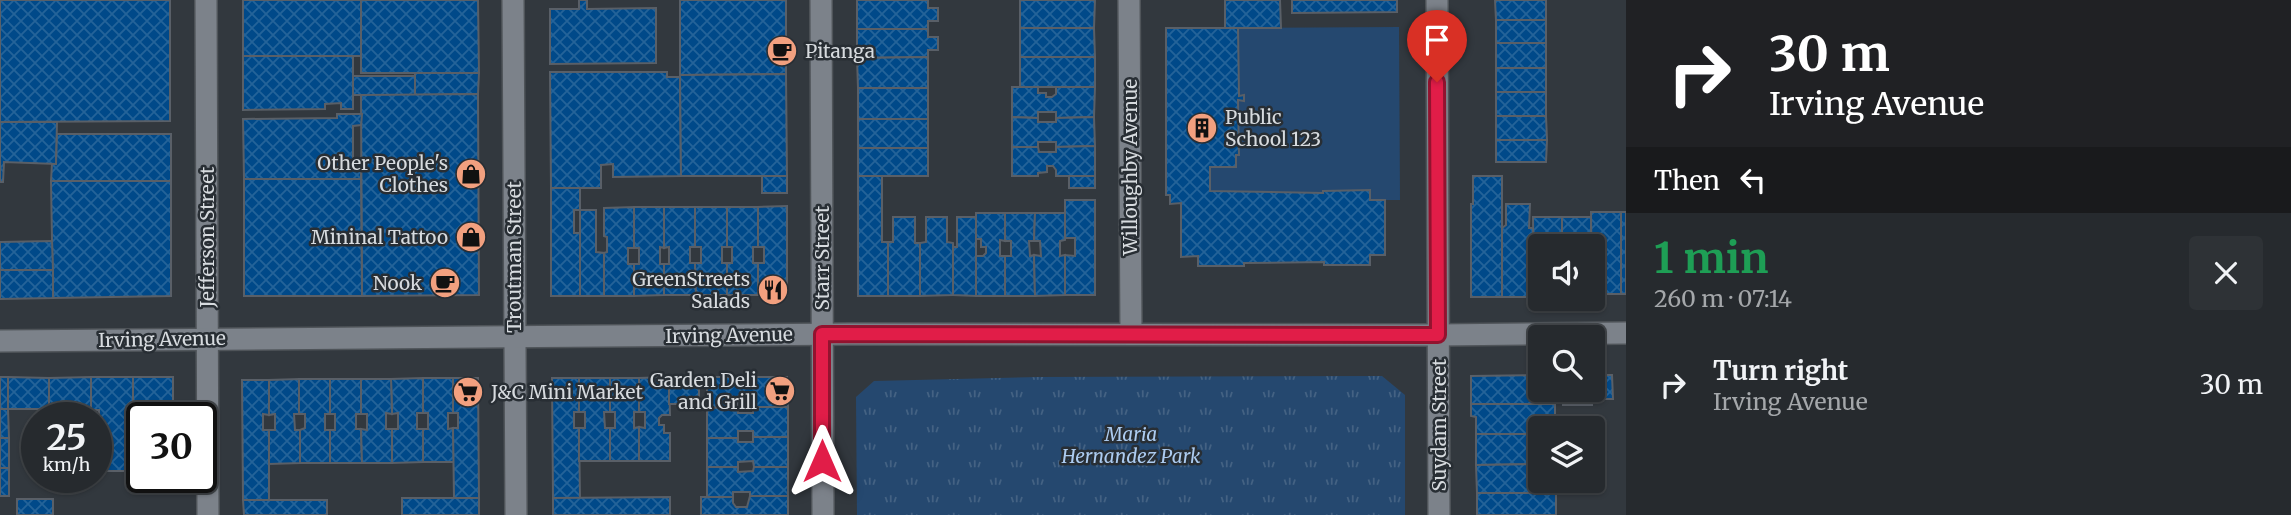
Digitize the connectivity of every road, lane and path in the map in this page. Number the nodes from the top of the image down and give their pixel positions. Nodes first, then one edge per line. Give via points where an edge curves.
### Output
1 (206, 0) edge
2 (513, 0) edge
3 (821, 0) edge
4 (1129, 0) edge
5 (1437, 0) edge
6 (1626, 333) edge
7 (822, 334) junction
8 (1131, 334) junction
9 (1438, 335) junction
10 (515, 337) junction
11 (208, 339) junction
12 (0, 341) edge
13 (208, 515) edge
14 (516, 515) edge
15 (823, 515) edge
16 (1439, 515) edge

1 - 11 street, Jefferson Street
2 - 10 street, Troutman Street
3 - 7 street, Starr Street
4 - 8 street, Willoughby Avenue
5 - 9 street, Suydam Street
6 - 9 street, Irving Avenue
7 - 8 street, Irving Avenue
7 - 10 street, Irving Avenue
7 - 15 street, Starr Street
8 - 9 street, Irving Avenue
9 - 16 street, Suydam Street
10 - 11 street, Irving Avenue
10 - 14 street, Troutman Street
11 - 12 street, Irving Avenue
11 - 13 street, Jefferson Street

